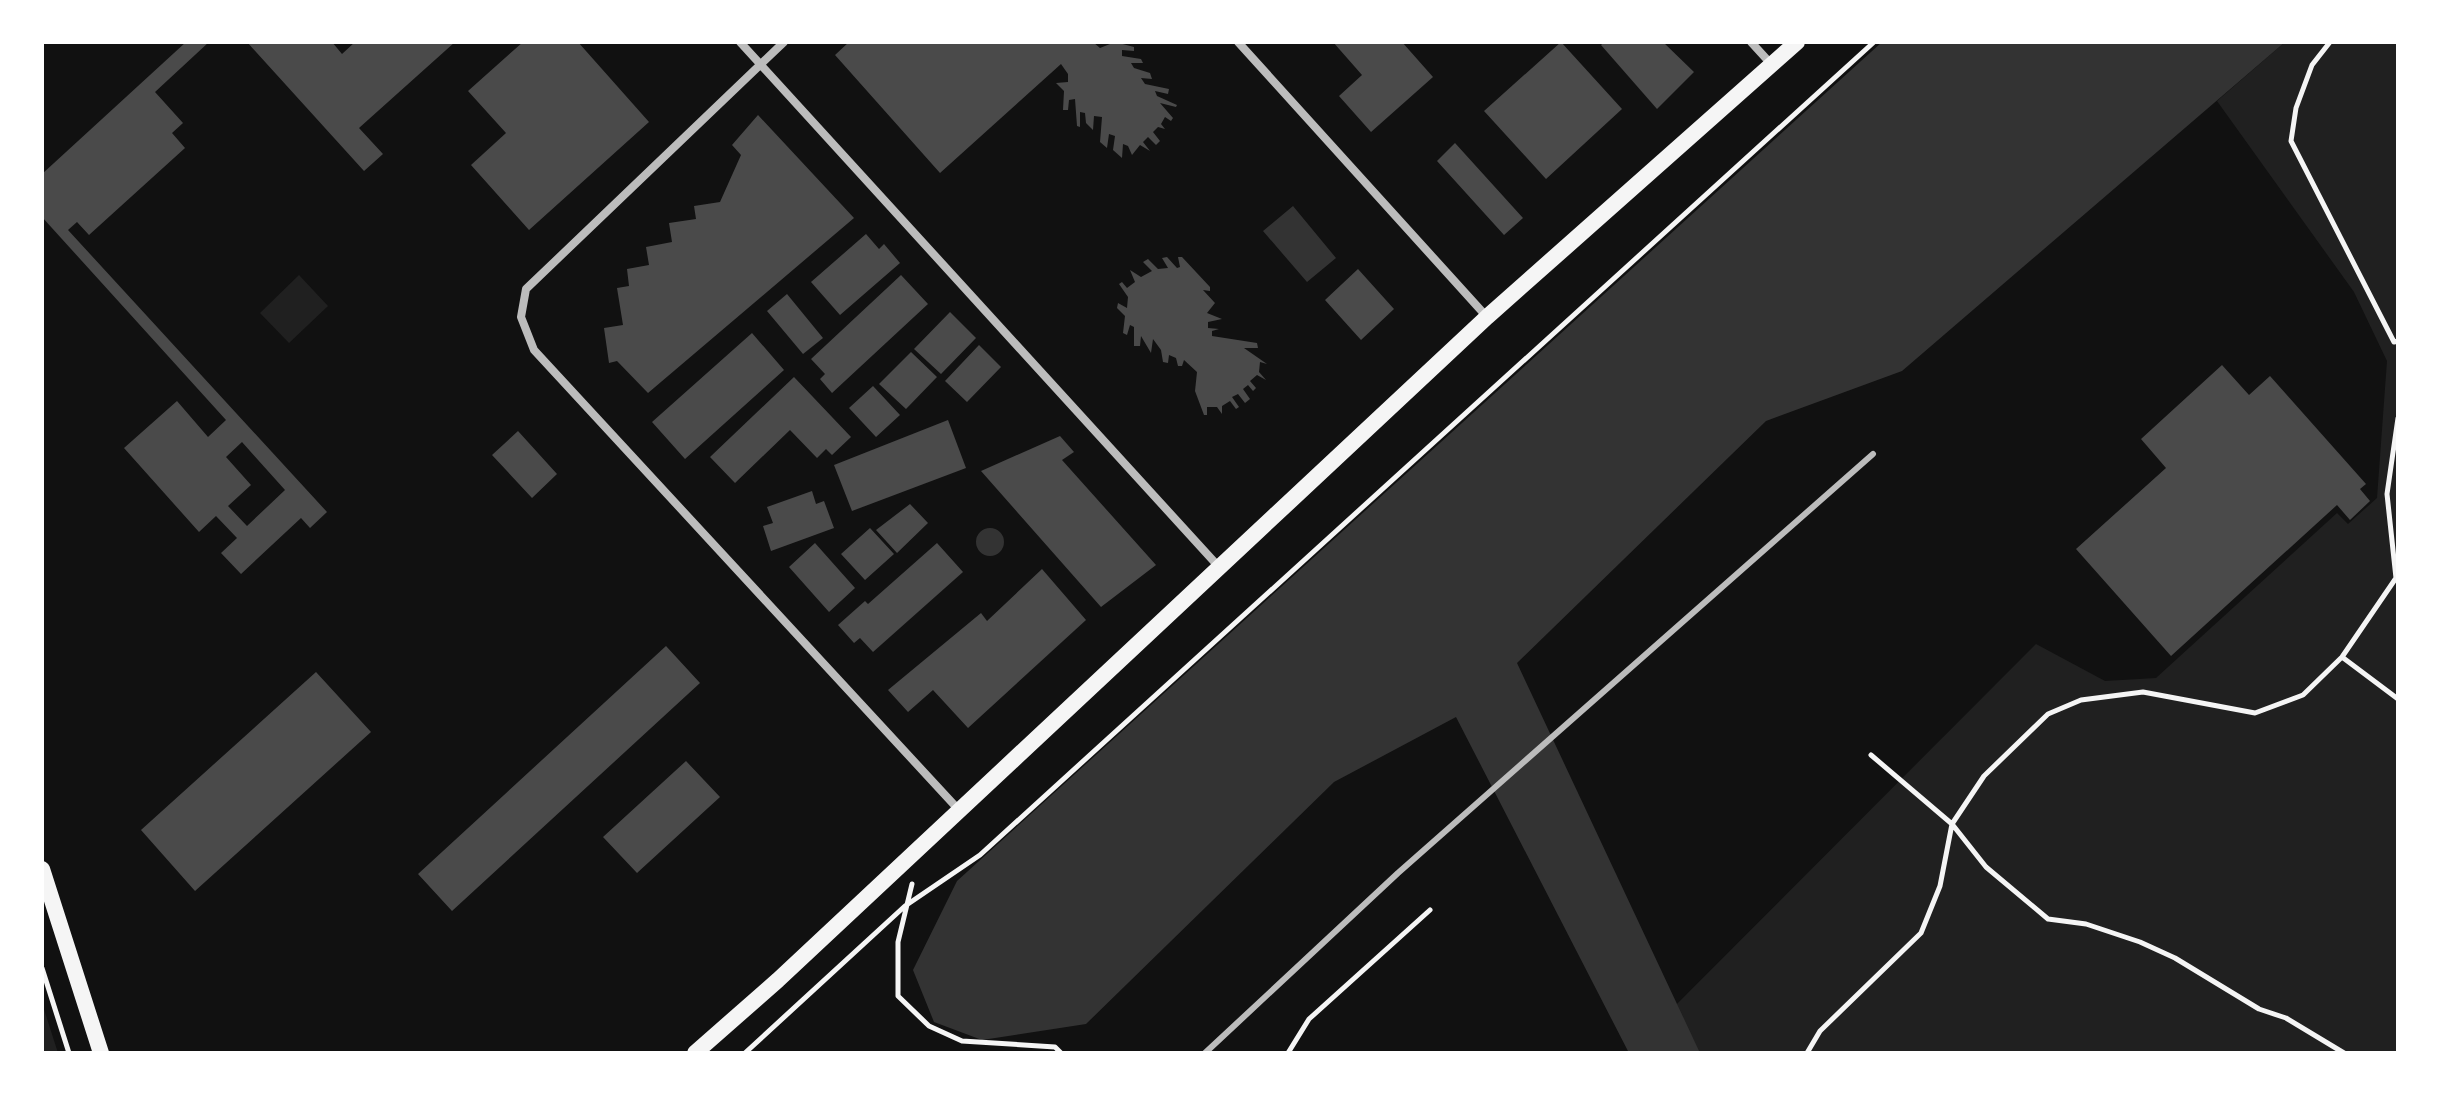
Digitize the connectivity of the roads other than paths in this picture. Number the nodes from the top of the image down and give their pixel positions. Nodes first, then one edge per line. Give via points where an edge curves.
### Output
1 (740, 42) edge
2 (784, 42) edge
3 (1238, 42) edge
4 (1751, 42) edge
5 (1797, 42) edge
6 (760, 64) junction
7 (1773, 65) junction
8 (1487, 317) junction
9 (1873, 454) dead end
10 (1219, 567) junction
11 (958, 809) junction
12 (42, 869) edge
13 (101, 1053) edge
14 (695, 1053) edge
15 (1205, 1053) edge

1 - 6 street
2 - 6 street
3 - 8 street
4 - 7 street
5 - 7 main road
6 - 10 street
6 - 11 street via 526,289 521,317 534,350
7 - 8 main road
8 - 10 main road
9 - 15 lane via 1398,873
10 - 11 main road
11 - 14 main road
12 - 13 main road

